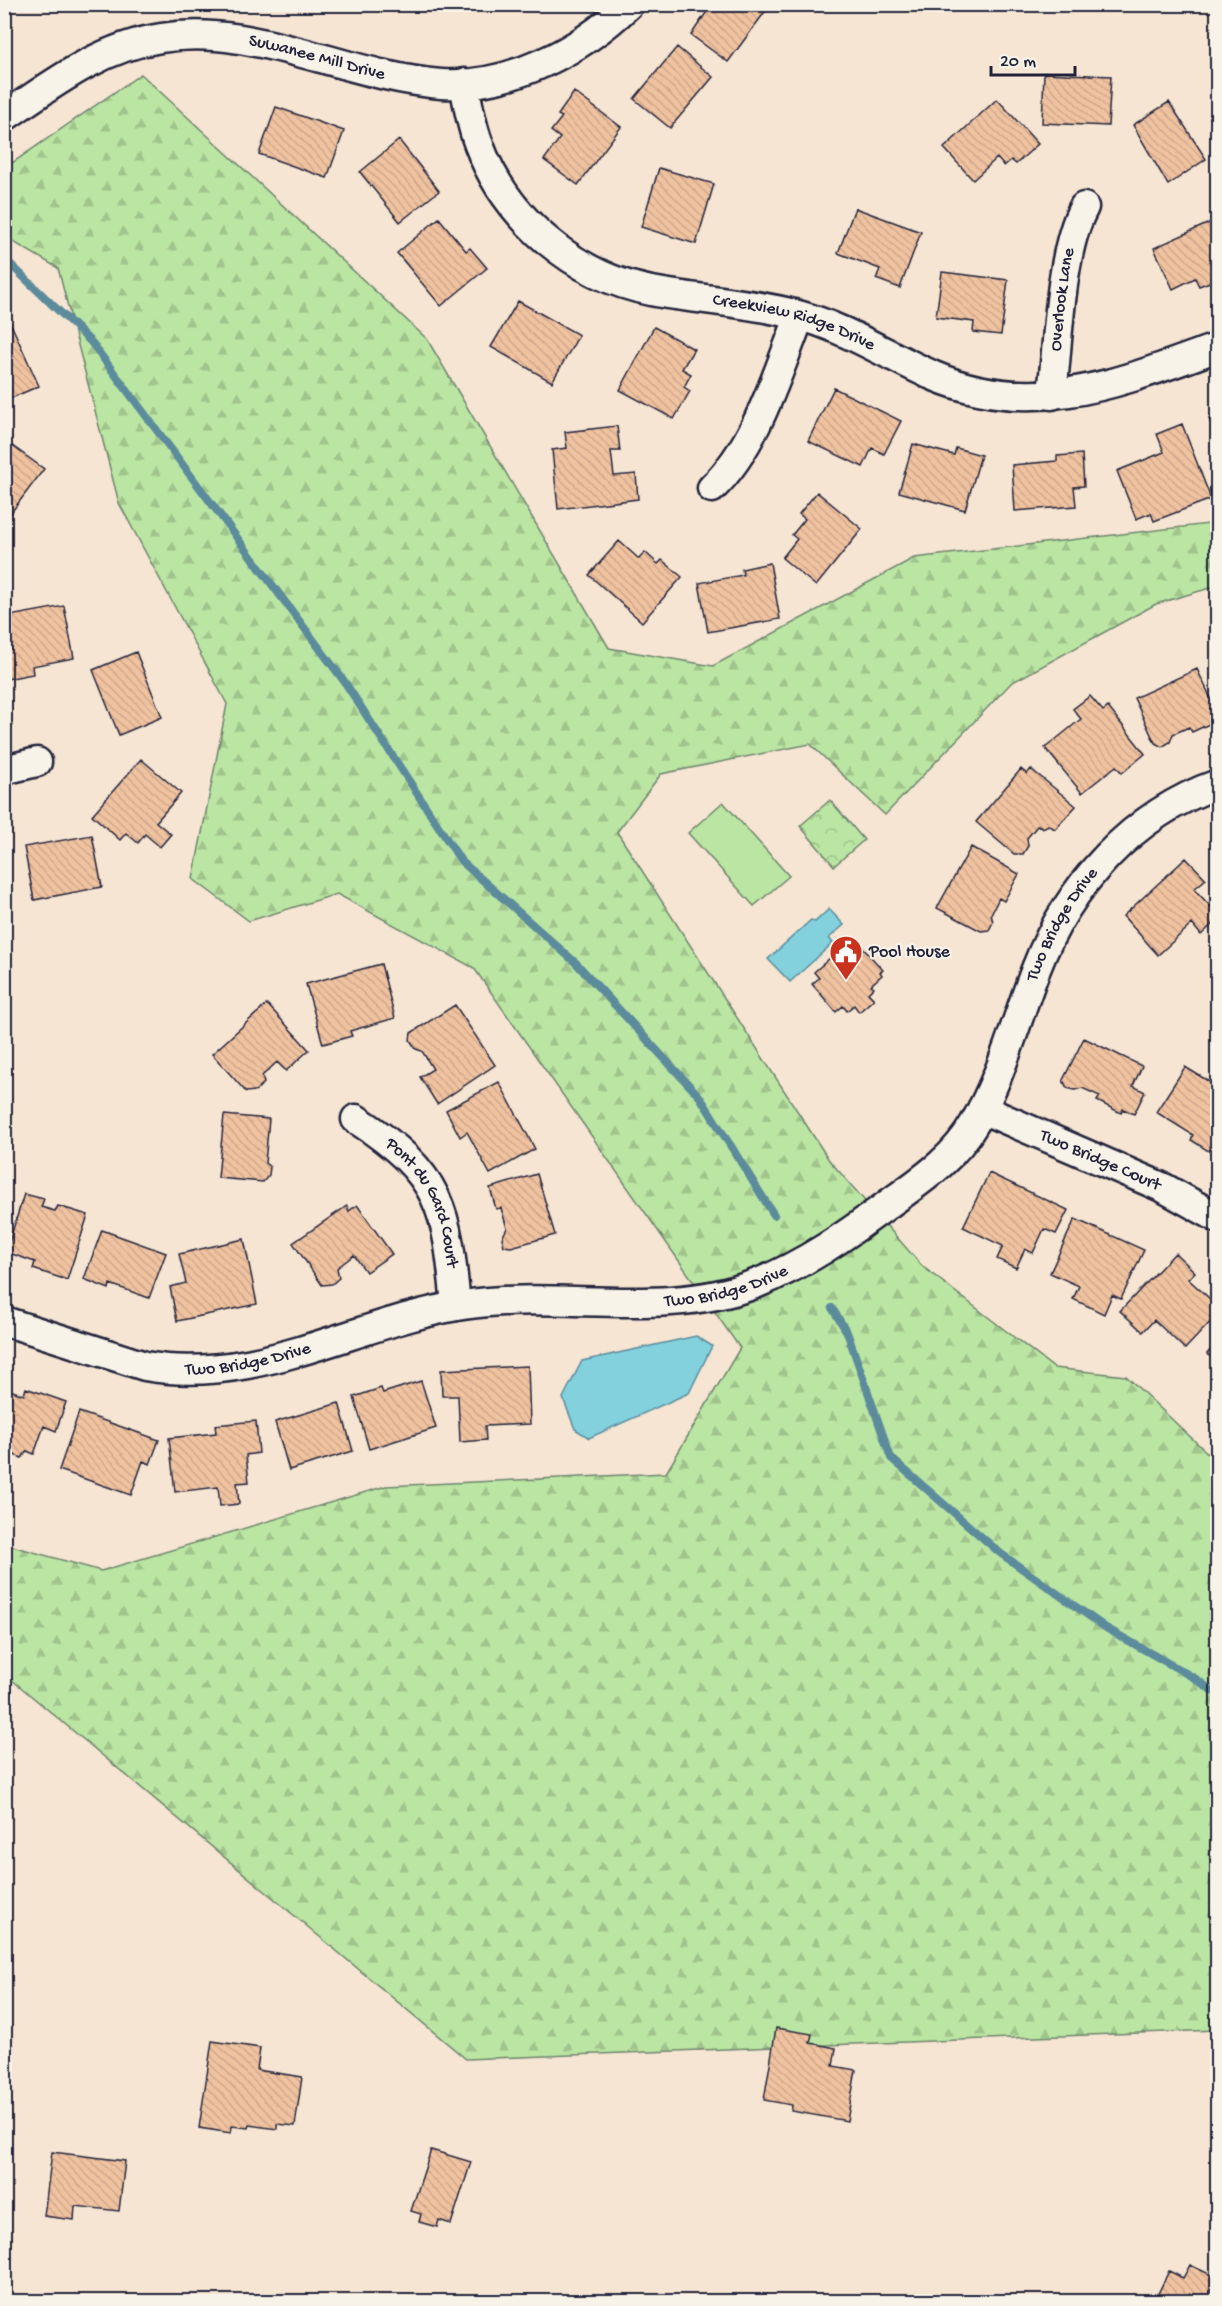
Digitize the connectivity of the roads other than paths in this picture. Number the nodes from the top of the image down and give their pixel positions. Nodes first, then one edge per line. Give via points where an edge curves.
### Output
1 (629, 4) edge
2 (464, 83) junction
3 (4, 117) edge
4 (1084, 207) dead end
5 (800, 316) junction
6 (1218, 347) edge
7 (1052, 396) junction
8 (712, 488) dead end
9 (37, 762) dead end
10 (4, 770) edge
11 (1218, 784) edge
12 (982, 1109) junction
13 (356, 1119) dead end
14 (1218, 1218) edge
15 (456, 1306) junction
16 (4, 1321) edge

1 - 2 street, Suwanee Mill Drive via 595,33 555,57 510,74
2 - 3 street, Suwanee Mill Drive via 442,84 391,76 240,37 189,35 140,42 95,58
2 - 5 street, Creekview Ridge Drive via 479,146 501,186 531,224 571,260 621,284
4 - 7 street, Overlook Lane via 1075,223 1067,260
5 - 7 street, Creekview Ridge Drive via 854,336 956,384 996,394
5 - 8 street via 747,444 728,474
6 - 7 street, Creekview Ridge Drive via 1111,384
9 - 10 street
11 - 12 street, Two Bridge Drive via 1171,806 1138,828 1109,854 1071,899 1043,951
12 - 14 street, Two Bridge Court via 1164,1188
12 - 15 street, Two Bridge Drive via 956,1149 934,1172 819,1252 751,1285 686,1299
13 - 15 street, Pont du Gard Court via 420,1170 434,1193 450,1247
15 - 16 street, Two Bridge Drive via 259,1362 212,1371 145,1366

